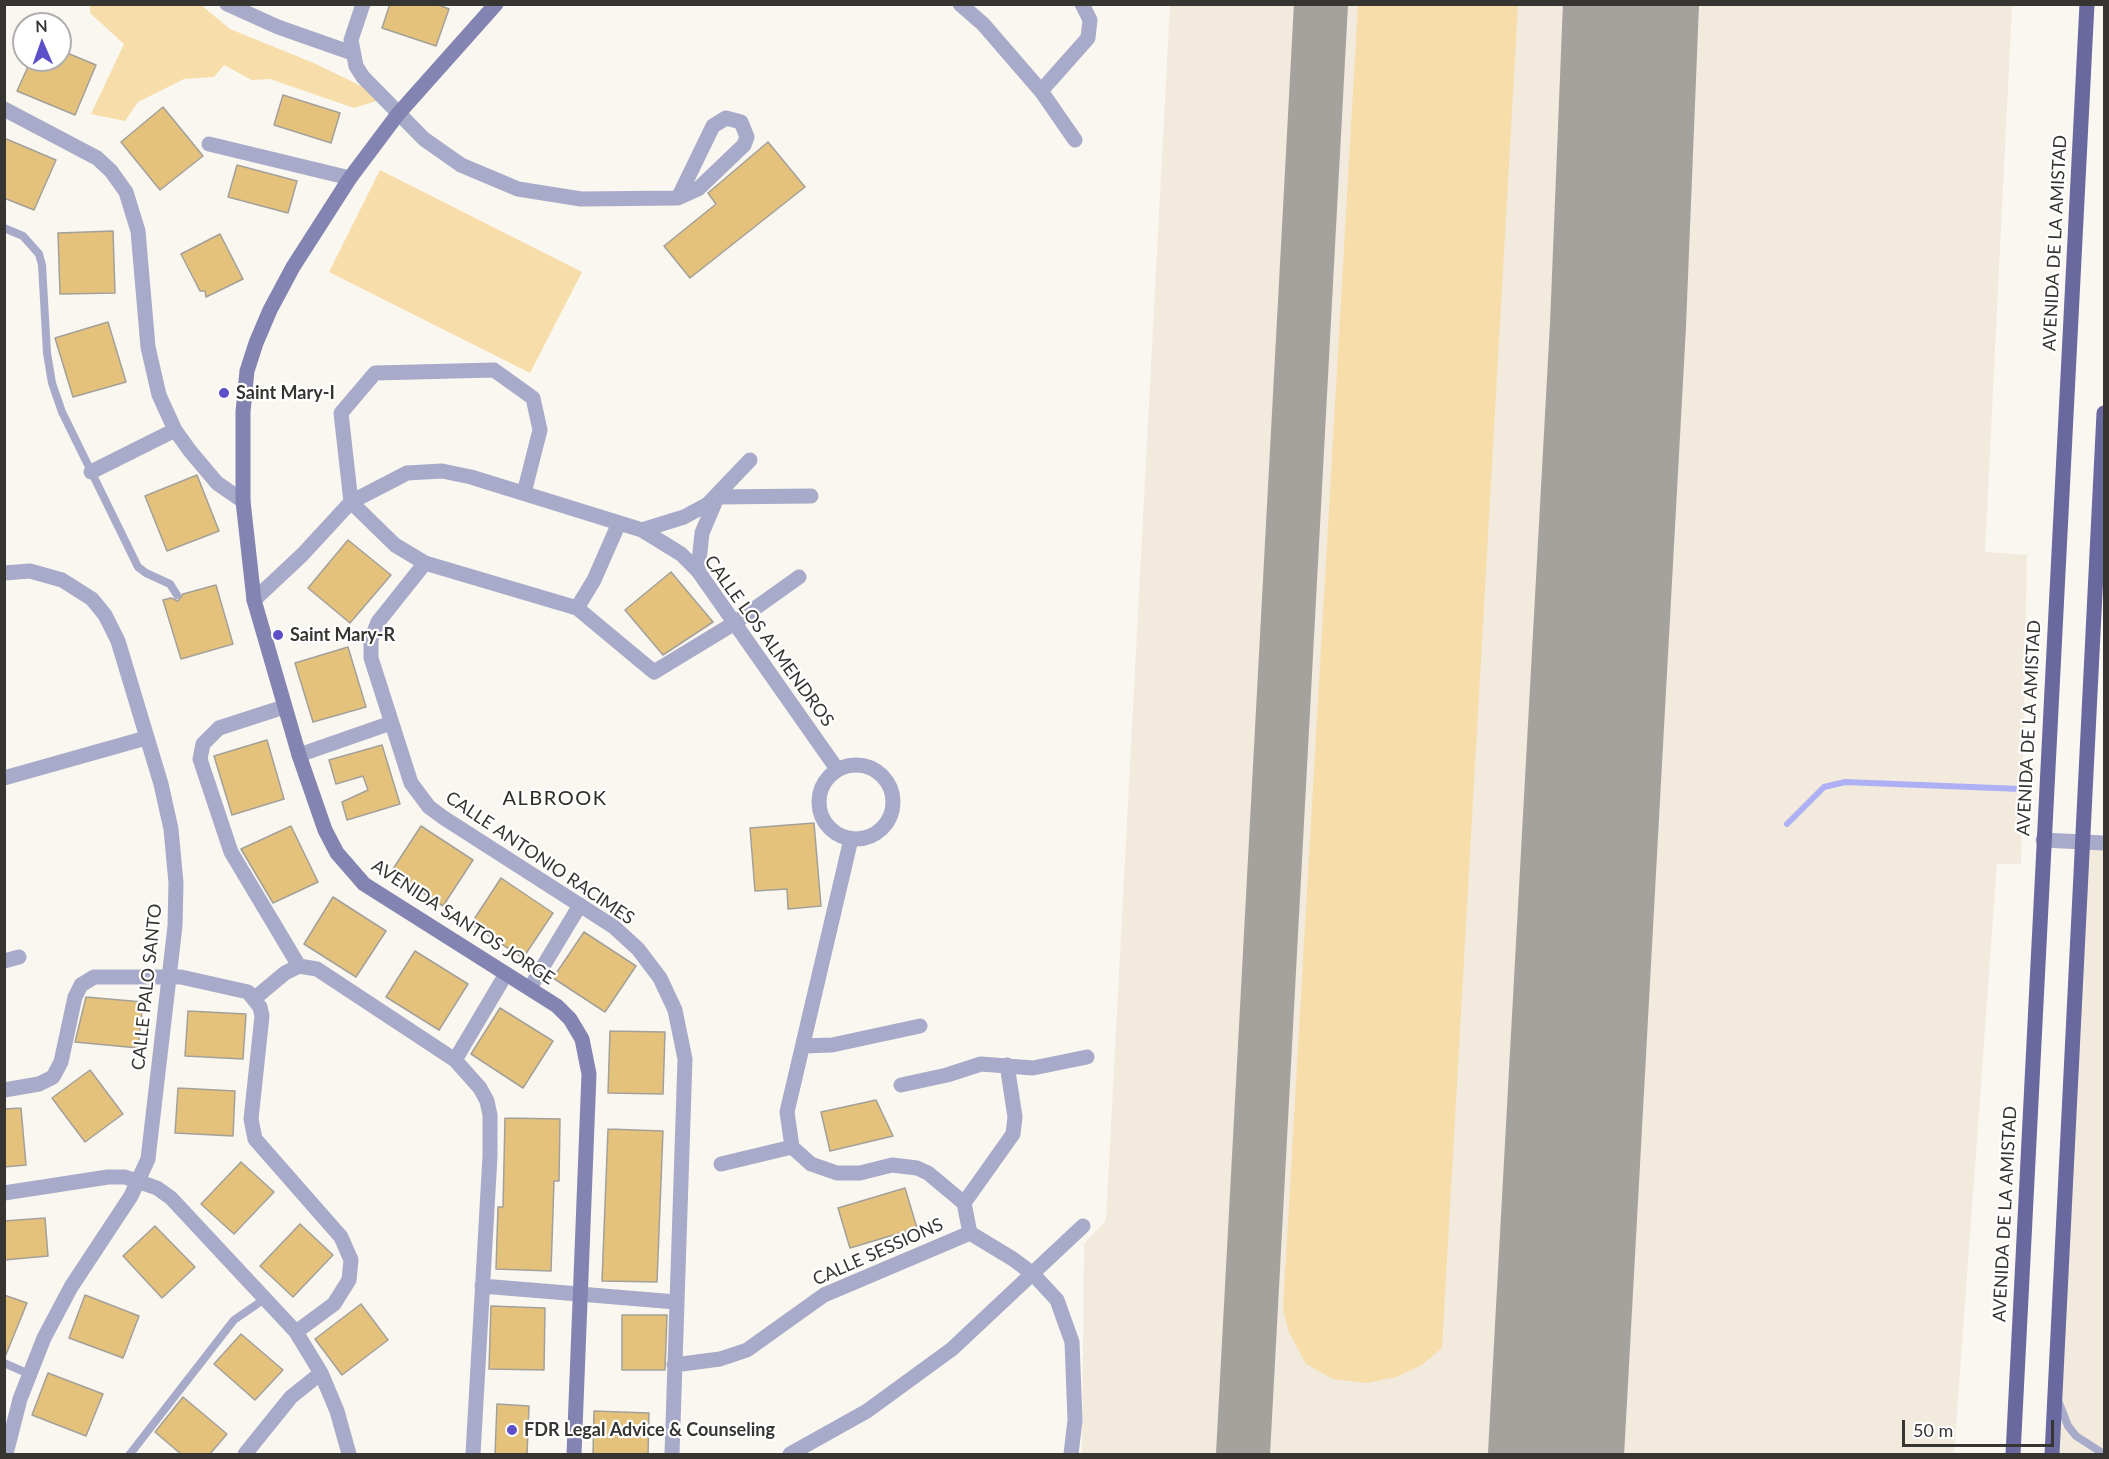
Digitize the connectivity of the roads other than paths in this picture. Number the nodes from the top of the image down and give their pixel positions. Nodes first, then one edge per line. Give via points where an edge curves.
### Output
1 (363, 4) edge
2 (496, 4) edge
3 (960, 4) edge
4 (1082, 4) edge
5 (2087, 4) edge
6 (233, 5) edge
7 (352, 53) junction
8 (1041, 92) junction
9 (4, 109) edge
10 (398, 114) junction
11 (1075, 140) dead end
12 (209, 144) dead end
13 (350, 177) junction
14 (678, 198) junction
15 (4, 228) edge
16 (2104, 413) edge
17 (175, 430) junction
18 (750, 460) dead end
19 (91, 472) junction
20 (524, 493) junction
21 (811, 496) dead end
22 (717, 497) junction
23 (243, 501) junction
24 (351, 502) junction
25 (620, 523) junction
26 (642, 530) junction
27 (425, 563) junction
28 (698, 571) junction
29 (4, 573) edge
30 (799, 577) dead end
31 (177, 595) dead end
32 (254, 600) junction
33 (577, 608) junction
34 (734, 624) junction
35 (284, 707) junction
36 (391, 723) junction
37 (146, 738) junction
38 (299, 755) junction
39 (837, 769) junction
40 (4, 778) edge
41 (851, 838) junction
42 (2043, 840) junction
43 (2082, 842) junction
44 (2104, 843) edge
45 (580, 905) junction
46 (299, 966) junction
47 (506, 974) junction
48 (169, 976) junction
49 (530, 988) junction
50 (255, 998) junction
51 (920, 1026) dead end
52 (804, 1046) junction
53 (1087, 1057) dead end
54 (455, 1060) junction
55 (1008, 1065) junction
56 (901, 1085) dead end
57 (4, 1090) edge
58 (792, 1147) junction
59 (721, 1164) dead end
60 (140, 1180) junction
61 (4, 1193) edge
62 (964, 1203) junction
63 (1083, 1226) dead end
64 (970, 1233) junction
65 (1033, 1274) junction
66 (482, 1286) junction
67 (580, 1295) junction
68 (266, 1298) junction
69 (676, 1302) junction
70 (296, 1332) junction
71 (4, 1363) edge
72 (675, 1365) junction
73 (321, 1373) junction
74 (29, 1374) junction
75 (2056, 1391) junction
76 (6, 1455) edge
77 (130, 1455) edge
78 (245, 1455) edge
79 (349, 1455) edge
80 (473, 1455) edge
81 (574, 1455) edge
82 (672, 1455) edge
83 (789, 1455) edge
84 (1071, 1455) edge
85 (2013, 1455) edge
86 (2052, 1455) edge
87 (2104, 1455) edge

1 - 7 street via 354,26
2 - 10 main road, AVENIDA SANTOS JORGE
3 - 8 street via 983,24
4 - 8 street via 1090,20 1088,38
5 - 42 main road, AVENIDA DE LA AMISTAD
6 - 7 street via 278,27
7 - 10 street via 363,77
8 - 11 street
9 - 17 street via 97,158 126,192 138,231 150,361 159,395
10 - 13 main road, AVENIDA SANTOS JORGE
10 - 14 street via 424,140 460,165 518,189 581,199
12 - 13 street
13 - 23 main road, AVENIDA SANTOS JORGE via 293,267 256,343 247,371 243,412
14 - 14 street via 698,189 744,145 746,131 741,122 726,118 713,126
15 - 19 lane via 23,236 39,254 52,383
16 - 43 main road
17 - 19 street
17 - 23 street via 217,483
18 - 22 street
19 - 31 lane via 138,567 170,584
20 - 24 street, CALLE LOS ALMENDROS via 442,471 407,473
20 - 24 street via 540,430 533,398 494,370 375,373 341,413
20 - 25 street, CALLE LOS ALMENDROS
21 - 22 street
22 - 26 street via 684,517
22 - 28 street via 702,533
23 - 32 main road, AVENIDA SANTOS JORGE
24 - 27 street via 395,546
24 - 32 street, CALLE LOS ALMENDROS
25 - 26 street, CALLE LOS ALMENDROS
25 - 33 street
26 - 28 street, CALLE LOS ALMENDROS via 681,554
27 - 33 street
27 - 36 street, CALLE ANTONIO RACIMES via 378,622 371,639 371,658
28 - 34 street, CALLE LOS ALMENDROS
29 - 37 street, CALLE PALO SANTO via 46,574 77,587 92,599 114,633
30 - 34 street
32 - 35 main road, AVENIDA SANTOS JORGE
33 - 34 street via 654,672
34 - 39 street, CALLE LOS ALMENDROS
35 - 38 main road, AVENIDA SANTOS JORGE
35 - 46 street via 213,732 203,744 200,759 231,852
36 - 38 street
36 - 45 street, CALLE ANTONIO RACIMES via 411,783 429,807
37 - 40 street
37 - 48 street, CALLE PALO SANTO via 166,804 174,856 176,910
38 - 47 main road, AVENIDA SANTOS JORGE via 325,830 352,872 385,898
39 - 41 street via 821,787 819,809 831,829
39 - 41 street via 862,765 874,769 884,776 893,800 886,824 864,838
41 - 52 street
42 - 43 street
42 - 85 main road, AVENIDA DE LA AMISTAD
43 - 44 street
43 - 75 main road
45 - 49 street
45 - 69 street, CALLE ANTONIO RACIMES via 614,927 638,949 660,978 675,1010 685,1059
46 - 50 street
46 - 54 street via 317,969
47 - 49 main road, AVENIDA SANTOS JORGE
47 - 54 street
48 - 50 street via 240,988
48 - 57 street via 107,975 81,985 61,1062 53,1077 39,1084
48 - 60 street, CALLE PALO SANTO via 148,1159
49 - 67 main road, AVENIDA SANTOS JORGE via 570,1019 588,1058
50 - 70 street via 262,1016 251,1119 255,1139 341,1237 351,1260 349,1280 334,1304
51 - 52 street via 832,1045
52 - 58 street via 787,1112
53 - 55 street via 1033,1068
54 - 66 street via 480,1088 490,1115
55 - 56 street via 981,1064
55 - 62 street via 1015,1117 1013,1134
58 - 59 street
58 - 62 street via 811,1164 837,1173 860,1173 892,1165 916,1168 937,1178
60 - 61 street via 108,1177
60 - 68 street via 171,1198
60 - 74 street, CALLE PALO SANTO via 66,1296
62 - 64 street
63 - 65 street
64 - 65 street
64 - 72 street, CALLE SESSIONS via 824,1295 747,1350 720,1359
65 - 83 street via 916,1377 867,1411
65 - 84 street via 1057,1300 1072,1342 1075,1420
66 - 67 street
66 - 80 street
67 - 69 street
67 - 81 main road, AVENIDA SANTOS JORGE
68 - 70 street
68 - 77 lane via 234,1320
69 - 72 street, CALLE ANTONIO RACIMES
70 - 73 street
71 - 74 lane
72 - 82 street, CALLE ANTONIO RACIMES
73 - 78 street via 291,1397
73 - 79 street
74 - 76 street, CALLE PALO SANTO
75 - 86 main road
75 - 87 lane via 2068,1426 2086,1445

